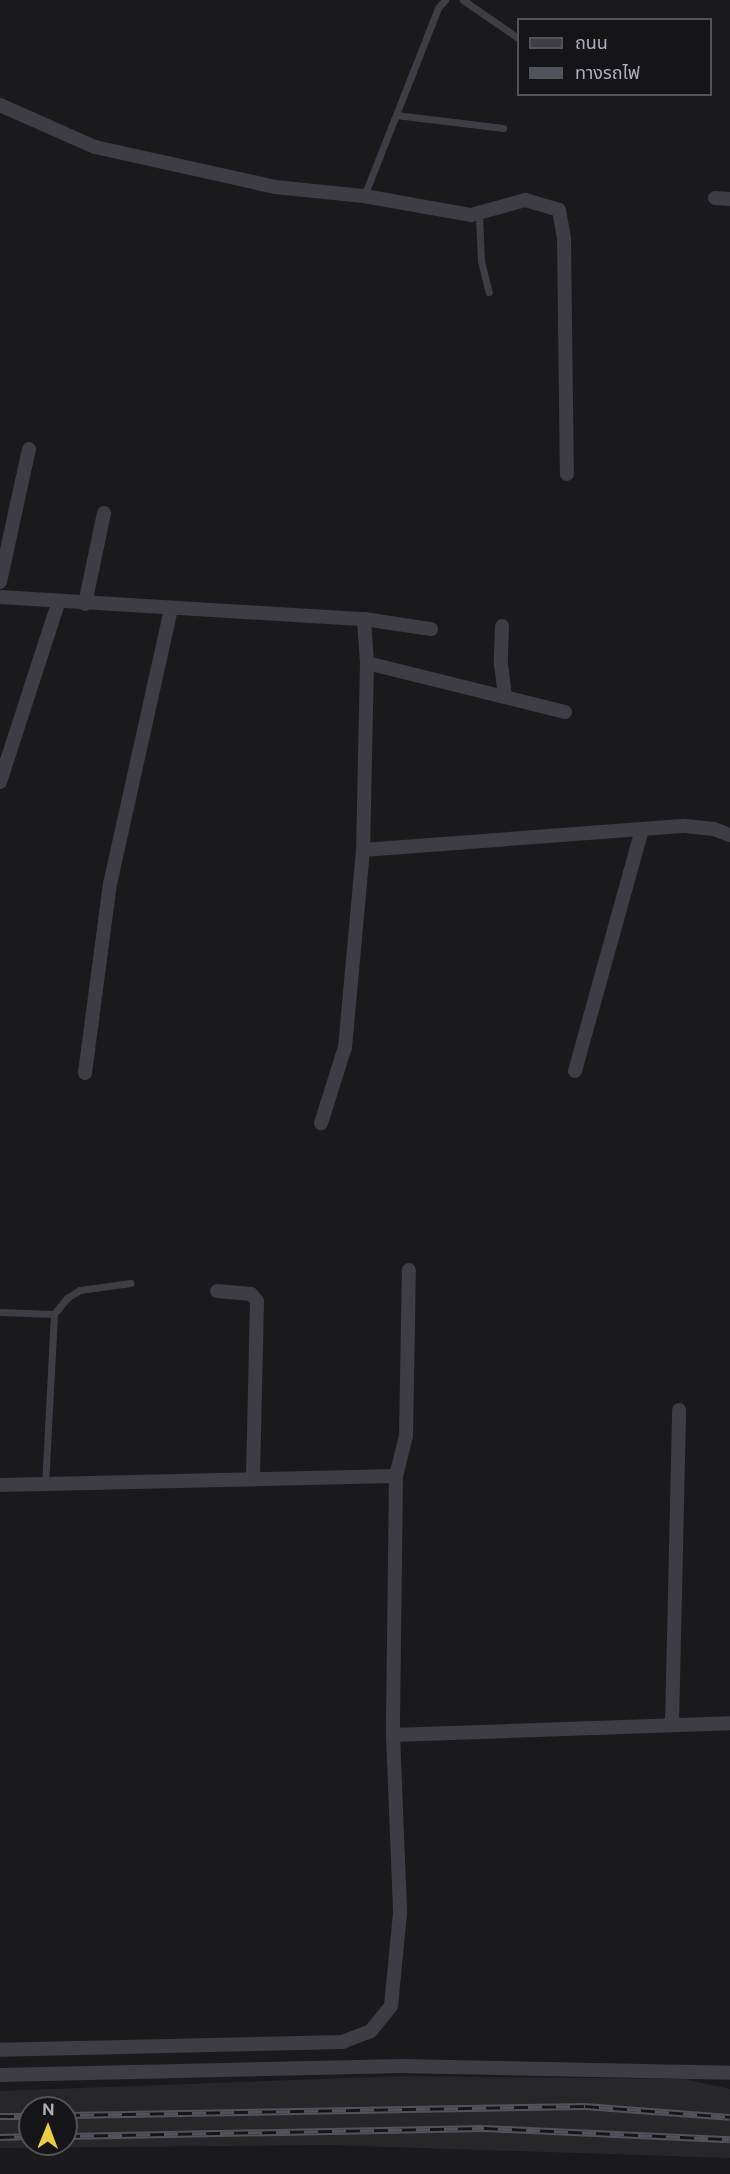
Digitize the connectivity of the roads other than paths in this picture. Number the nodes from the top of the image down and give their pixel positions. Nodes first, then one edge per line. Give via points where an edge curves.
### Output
1 (445, 0) edge
2 (463, 0) edge
3 (517, 37) edge
4 (0, 105) edge
5 (396, 115) junction
6 (502, 128) dead end
7 (364, 196) junction
8 (716, 198) dead end
9 (730, 199) edge
10 (479, 215) junction
11 (489, 292) dead end
12 (29, 449) dead end
13 (567, 474) dead end
14 (104, 513) dead end
15 (0, 582) edge
16 (0, 597) edge
17 (58, 603) junction
18 (85, 604) junction
19 (171, 609) junction
20 (364, 619) junction
21 (502, 626) dead end
22 (431, 629) dead end
23 (368, 663) junction
24 (505, 696) junction
25 (565, 712) dead end
26 (0, 782) edge
27 (642, 829) junction
28 (730, 835) edge
29 (363, 850) junction
30 (575, 1071) dead end
31 (85, 1073) dead end
32 (321, 1123) dead end
33 (409, 1270) dead end
34 (131, 1283) dead end
35 (217, 1291) dead end
36 (0, 1312) edge
37 (54, 1314) junction
38 (678, 1410) dead end
39 (396, 1476) junction
40 (253, 1479) junction
41 (45, 1484) junction
42 (0, 1485) edge
43 (730, 1723) edge
44 (672, 1725) junction
45 (393, 1735) junction
46 (0, 2050) edge
47 (686, 2073) junction
48 (730, 2073) edge
49 (0, 2075) edge
50 (730, 2079) edge

1 - 5 lane
2 - 3 lane
4 - 7 street via 95,147 275,188
5 - 6 lane
5 - 7 lane
7 - 10 street
8 - 9 street
10 - 11 lane via 481,261
10 - 13 street via 502,203 525,200 559,210 564,238
12 - 15 street
14 - 18 street
16 - 17 street
17 - 18 street
17 - 26 street
18 - 19 street
19 - 20 street
19 - 31 street via 110,884
20 - 22 street
20 - 23 street
21 - 24 street
23 - 24 street
23 - 29 street
24 - 25 street
27 - 28 street via 685,826
27 - 29 street
27 - 30 street
29 - 32 street via 345,1047
33 - 39 street via 406,1436
34 - 37 lane via 80,1290
35 - 40 street via 251,1294 257,1301
36 - 37 lane
37 - 41 lane
38 - 44 street
39 - 40 street
39 - 45 street
40 - 41 street
41 - 42 street
43 - 44 street
44 - 45 street
45 - 46 street via 397,1971 391,2006 371,2031 343,2042
47 - 48 street
47 - 49 street via 402,2066
47 - 50 street

